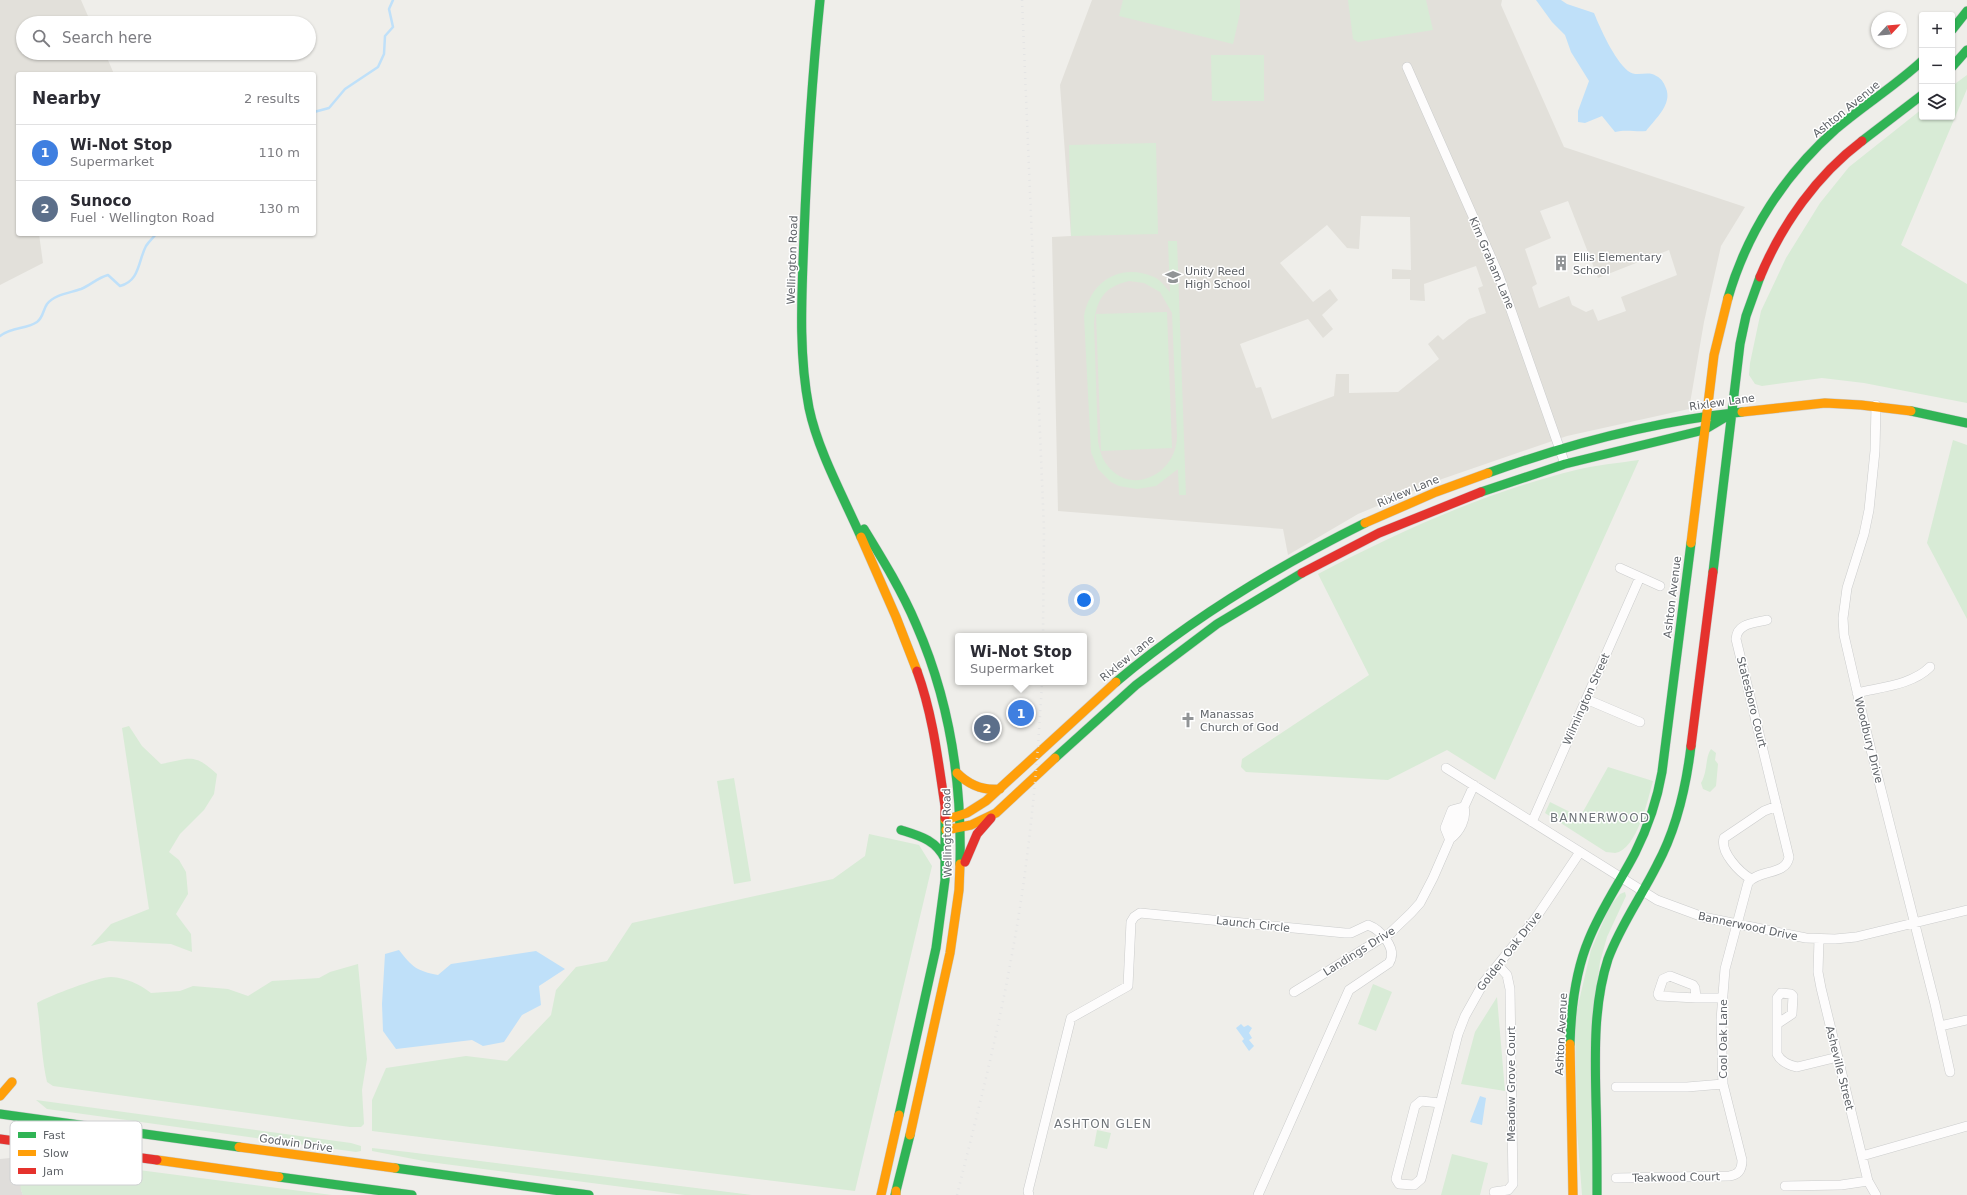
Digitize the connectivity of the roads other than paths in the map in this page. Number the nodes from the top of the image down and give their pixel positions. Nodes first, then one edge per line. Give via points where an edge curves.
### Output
1 (820, 0) edge
2 (1967, 11) edge
3 (1955, 26) edge
4 (1967, 50) edge
5 (1955, 63) edge
6 (1919, 64) edge
7 (1407, 67) dead end
8 (1919, 97) edge
9 (1876, 406) junction
10 (1733, 413) junction
11 (1706, 414) junction
12 (1967, 423) edge
13 (1704, 430) junction
14 (1560, 450) junction
15 (1565, 464) junction
16 (852, 512) junction
17 (1620, 568) dead end
18 (1640, 577) junction
19 (1660, 586) dead end
20 (1767, 620) dead end
21 (1930, 667) dead end
22 (1857, 693) junction
23 (1586, 699) junction
24 (1640, 722) dead end
25 (1446, 768) dead end
26 (957, 773) junction
27 (1474, 785) junction
28 (1000, 790) junction
29 (1777, 806) junction
30 (1464, 807) junction
31 (996, 813) junction
32 (961, 818) junction
33 (946, 820) junction
34 (1532, 822) junction
35 (961, 828) junction
36 (901, 830) dead end
37 (946, 830) junction
38 (1450, 839) junction
39 (1580, 852) junction
40 (946, 862) junction
41 (1621, 877) junction
42 (1751, 879) junction
43 (960, 882) junction
44 (1643, 891) junction
45 (1967, 910) edge
46 (1915, 922) junction
47 (1736, 924) junction
48 (1384, 937) junction
49 (1819, 939) junction
50 (1498, 965) junction
51 (1294, 992) dead end
52 (1696, 998) dead end
53 (1722, 998) junction
54 (1967, 1020) edge
55 (1777, 1024) dead end
56 (1940, 1026) junction
57 (1838, 1057) junction
58 (1950, 1072) dead end
59 (12, 1082) dead end
60 (1723, 1084) junction
61 (1616, 1087) dead end
62 (0, 1096) edge
63 (1440, 1103) junction
64 (0, 1114) edge
65 (51, 1121) edge
66 (1967, 1126) edge
67 (142, 1134) edge
68 (0, 1139) edge
69 (10, 1140) edge
70 (1862, 1156) junction
71 (142, 1158) edge
72 (1736, 1174) joint
73 (1616, 1178) dead end
74 (1868, 1181) junction
75 (1785, 1186) dead end
76 (1494, 1192) dead end
77 (896, 1194) edge
78 (412, 1195) edge
79 (589, 1195) edge
80 (881, 1195) edge
81 (1029, 1195) edge
82 (1258, 1195) edge
83 (1573, 1195) edge
84 (1597, 1195) edge
85 (1876, 1195) edge

1 - 16 main road, Wellington Road via 807,164 802,361 815,431
2 - 3 main road
4 - 5 main road
6 - 11 main road, Ashton Avenue via 1890,89 1837,128 1813,151 1764,215 1739,264 1728,295 1714,355
7 - 14 street, Kim Graham Lane via 1498,273
8 - 10 main road via 1877,128 1834,165 1804,199 1786,226 1763,270 1746,318 1736,370
9 - 10 main road, Rixlew Lane via 1802,404
9 - 12 main road, Rixlew Lane
9 - 22 street, Woodbury Drive via 1876,451 1869,510 1844,601 1845,640
10 - 11 main road, Rixlew Lane
10 - 13 main road
10 - 44 main road via 1682,801 1669,841
11 - 13 main road, Ashton Avenue
11 - 14 main road, Rixlew Lane
13 - 15 main road
13 - 41 main road, Ashton Avenue via 1662,772 1652,815
14 - 15 street, Kim Graham Lane
14 - 28 main road, Rixlew Lane via 1459,483 1380,516 1313,549 1246,587 1178,633 1112,685
15 - 31 main road via 1432,510 1338,553 1263,595 1217,624 1118,700
16 - 26 main road, Wellington Road via 881,557 920,631 945,706
16 - 33 main road, Wellington Road via 924,690 934,726
17 - 18 street
18 - 19 street
18 - 23 street, Wilmington Street
20 - 29 street, Statesboro Court via 1743,626 1739,629 1736,639
21 - 22 street via 1910,680
22 - 46 street, Woodbury Drive
23 - 24 street
23 - 34 street, Wilmington Street
25 - 27 street, Bannerwood Drive
26 - 28 main road via 975,787
26 - 32 main road, Wellington Road
27 - 30 street, Landings Drive
27 - 34 street, Bannerwood Drive
28 - 32 main road, Rixlew Lane
29 - 42 street, Statesboro Court via 1788,861 1780,868
29 - 42 street via 1764,811 1724,838 1724,847 1739,869
30 - 38 street, Landings Drive via 1465,816 1458,832
30 - 38 street via 1452,810 1445,828
31 - 35 main road
31 - 43 main road via 984,824 970,847
32 - 33 main road, Rixlew Lane
32 - 35 main road, Wellington Road
33 - 37 main road, Wellington Road
34 - 39 street, Bannerwood Drive
35 - 37 main road
35 - 43 main road, Wellington Road
36 - 40 main road via 932,840
37 - 40 main road, Wellington Road
38 - 48 street, Landings Drive via 1420,903 1401,924
39 - 41 street, Bannerwood Drive
39 - 50 street, Golden Oak Drive via 1543,907
40 - 80 main road, Wellington Road via 936,948
41 - 44 street, Bannerwood Drive
41 - 83 main road, Ashton Avenue via 1589,938 1576,978 1572,1002 1570,1051
42 - 47 street
43 - 77 main road, Wellington Road via 952,946
44 - 47 street, Bannerwood Drive via 1679,909
44 - 84 main road via 1616,938 1599,996 1596,1051
45 - 46 street, Bannerwood Drive
46 - 49 street, Bannerwood Drive via 1856,937
46 - 56 street, Woodbury Drive
47 - 49 street, Bannerwood Drive
47 - 53 street, Cool Oak Lane via 1725,969
48 - 51 street, Landings Drive
48 - 81 street, Launch Circle via 1376,928 1368,925 1345,933 1140,913 1134,917 1131,922 1128,986 1071,1018
48 - 82 street via 1390,948 1391,960 1349,990
49 - 57 street, Asheville Street via 1818,972
50 - 63 street, Golden Oak Drive via 1484,982 1464,1016
50 - 76 street, Meadow Grove Court via 1507,975 1510,989 1513,1184 1508,1190
52 - 53 street
53 - 60 street, Cool Oak Lane
54 - 56 street
55 - 57 street via 1777,1054 1790,1066 1797,1067
56 - 58 street, Woodbury Drive
57 - 70 street, Asheville Street
59 - 62 main road
60 - 61 street
60 - 72 street, Cool Oak Lane via 1742,1160 1740,1170
63 - 63 street, Golden Oak Drive via 1421,1101 1415,1106 1396,1179 1399,1184 1414,1185 1421,1179
64 - 65 main road, Godwin Drive
66 - 70 street
67 - 79 main road, Godwin Drive
68 - 69 main road
70 - 74 street, Asheville Street
71 - 78 main road
72 - 73 street, Teakwood Court
74 - 75 street via 1841,1185
74 - 85 street, Asheville Street

